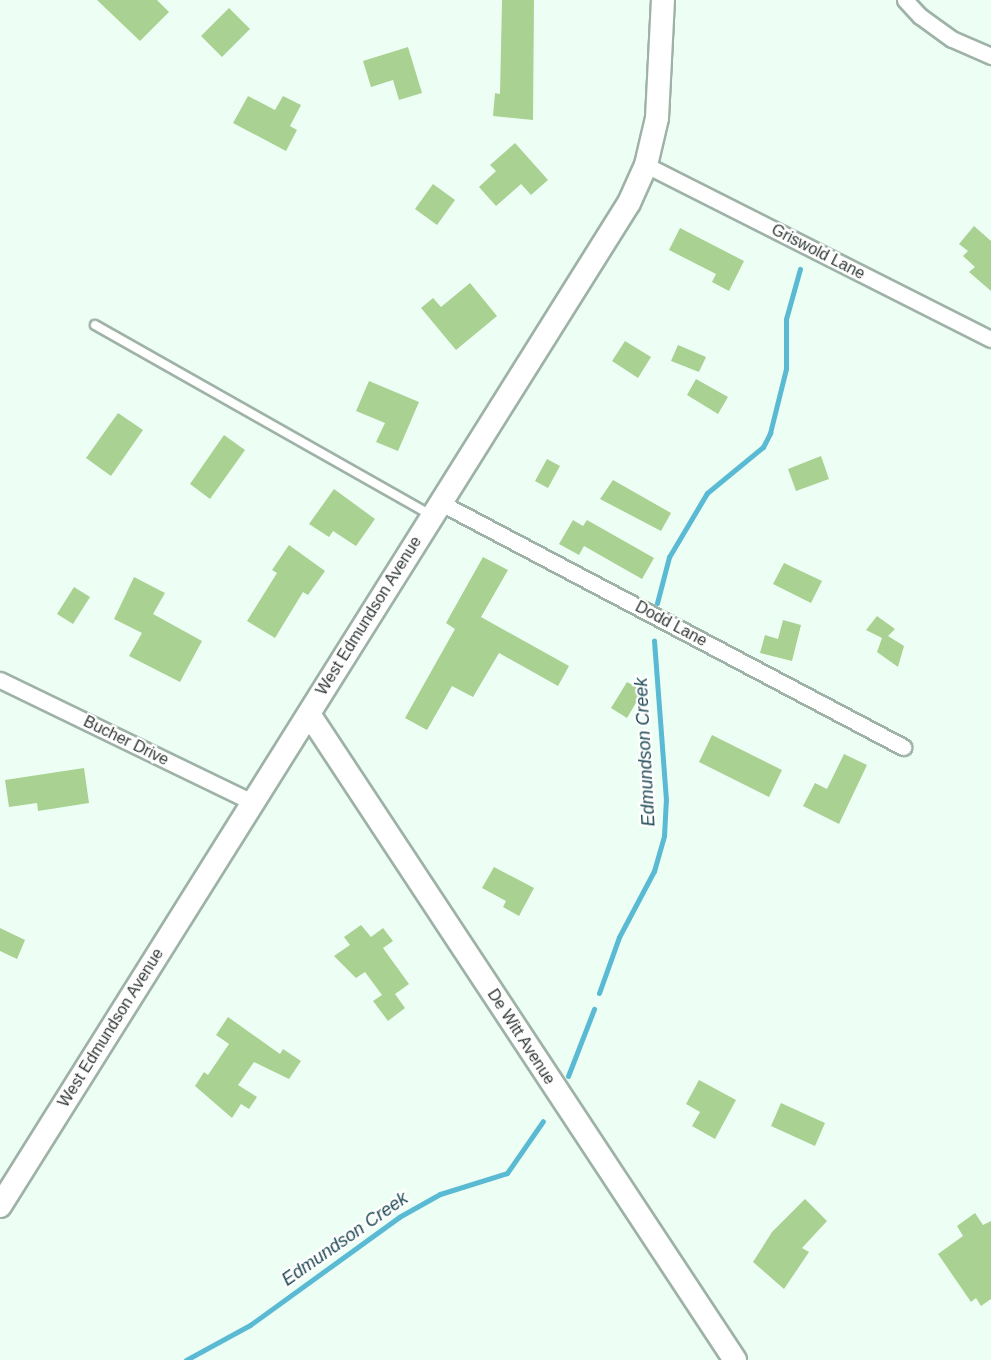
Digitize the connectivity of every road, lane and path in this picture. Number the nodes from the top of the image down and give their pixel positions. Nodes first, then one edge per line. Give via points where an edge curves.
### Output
1 (663, 0) edge
2 (905, 0) edge
3 (991, 56) edge
4 (646, 165) junction
5 (95, 326) dead end
6 (991, 339) edge
7 (436, 509) junction
8 (0, 680) edge
9 (309, 714) junction
10 (903, 747) dead end
11 (252, 802) junction
12 (0, 1206) edge
13 (735, 1360) edge

1 - 4 street, West Edmundson Avenue via 657,118
2 - 3 street via 952,39
4 - 6 street, Griswold Lane
4 - 7 street, West Edmundson Avenue via 629,203
5 - 7 lane
7 - 9 street, West Edmundson Avenue
7 - 10 street, Dodd Lane
8 - 11 street, Bucher Drive
9 - 11 street, West Edmundson Avenue
9 - 13 street, De Witt Avenue
11 - 12 street, West Edmundson Avenue

